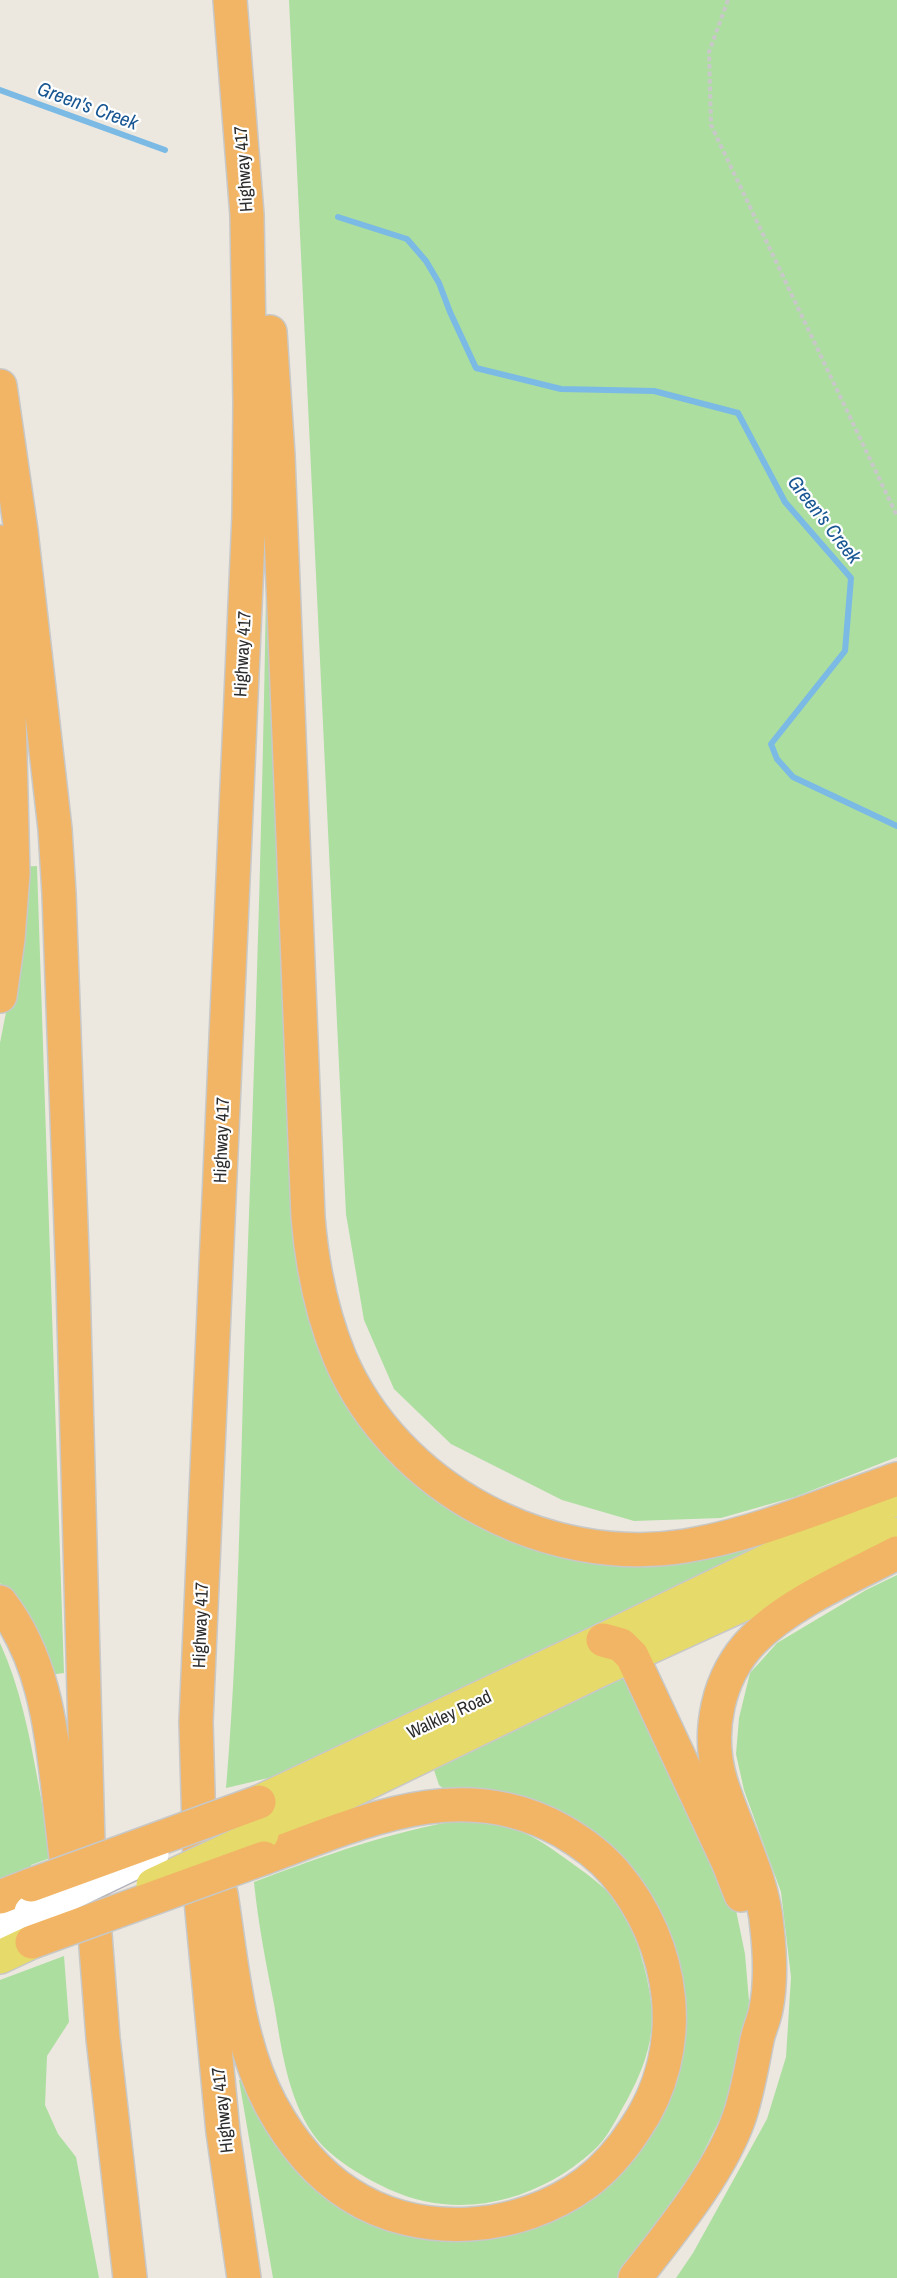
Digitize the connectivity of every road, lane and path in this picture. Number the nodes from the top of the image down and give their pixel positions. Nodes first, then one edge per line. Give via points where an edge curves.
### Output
1 (230, 0) edge
2 (236, 0) edge
3 (728, 0) edge
4 (0, 386) edge
5 (897, 516) edge
6 (0, 542) edge
7 (0, 996) edge
8 (897, 1479) edge
9 (897, 1498) edge
10 (897, 1534) edge
11 (897, 1553) edge
12 (0, 1602) edge
13 (200, 1618) junction
14 (603, 1640) junction
15 (632, 1656) junction
16 (262, 1831) junction
17 (0, 1897) edge
18 (31, 1913) junction
19 (0, 1927) edge
20 (0, 1957) edge
21 (757, 2039) junction
22 (129, 2278) edge
23 (244, 2278) edge
24 (635, 2278) edge

1 - 13 highway, Highway 417 via 247,215 249,515
2 - 8 highway via 257,137 278,456 308,1217 315,1277 341,1359 383,1429 444,1485 504,1520 575,1543 622,1549 685,1546 744,1532
3 - 5 path via 709,52 711,124
4 - 22 highway via 21,531 59,894 88,1843 103,2038
6 - 7 highway via 8,634 13,874
9 - 14 main road, Walkley Road
10 - 15 main road, Walkley Road
11 - 21 highway via 772,1624 740,1657 721,1694 714,1736 718,1768 759,1885 767,1928 766,2008
12 - 22 highway via 26,1643 44,1697 56,1766 92,2091
13 - 16 highway via 220,1893 234,1979 260,2082 300,2150 352,2196 398,2216 452,2225 499,2221 544,2207 587,2182 610,2163 652,2100 667,2047 670,2019 669,1993 655,1937 643,1911 609,1867 571,1836 546,1822 518,1812 467,1803
13 - 23 highway, Highway 417 via 196,1722 201,1900 224,2132
14 - 15 highway via 621,1645
14 - 16 main road, Walkley Road
15 - 16 main road, Walkley Road
15 - 21 highway via 728,1862 747,1914 755,1963
16 - 18 highway, bridge
16 - 18 highway, bridge
17 - 18 highway
18 - 19 main road
18 - 20 main road
21 - 24 highway via 740,2116 727,2145 683,2215

